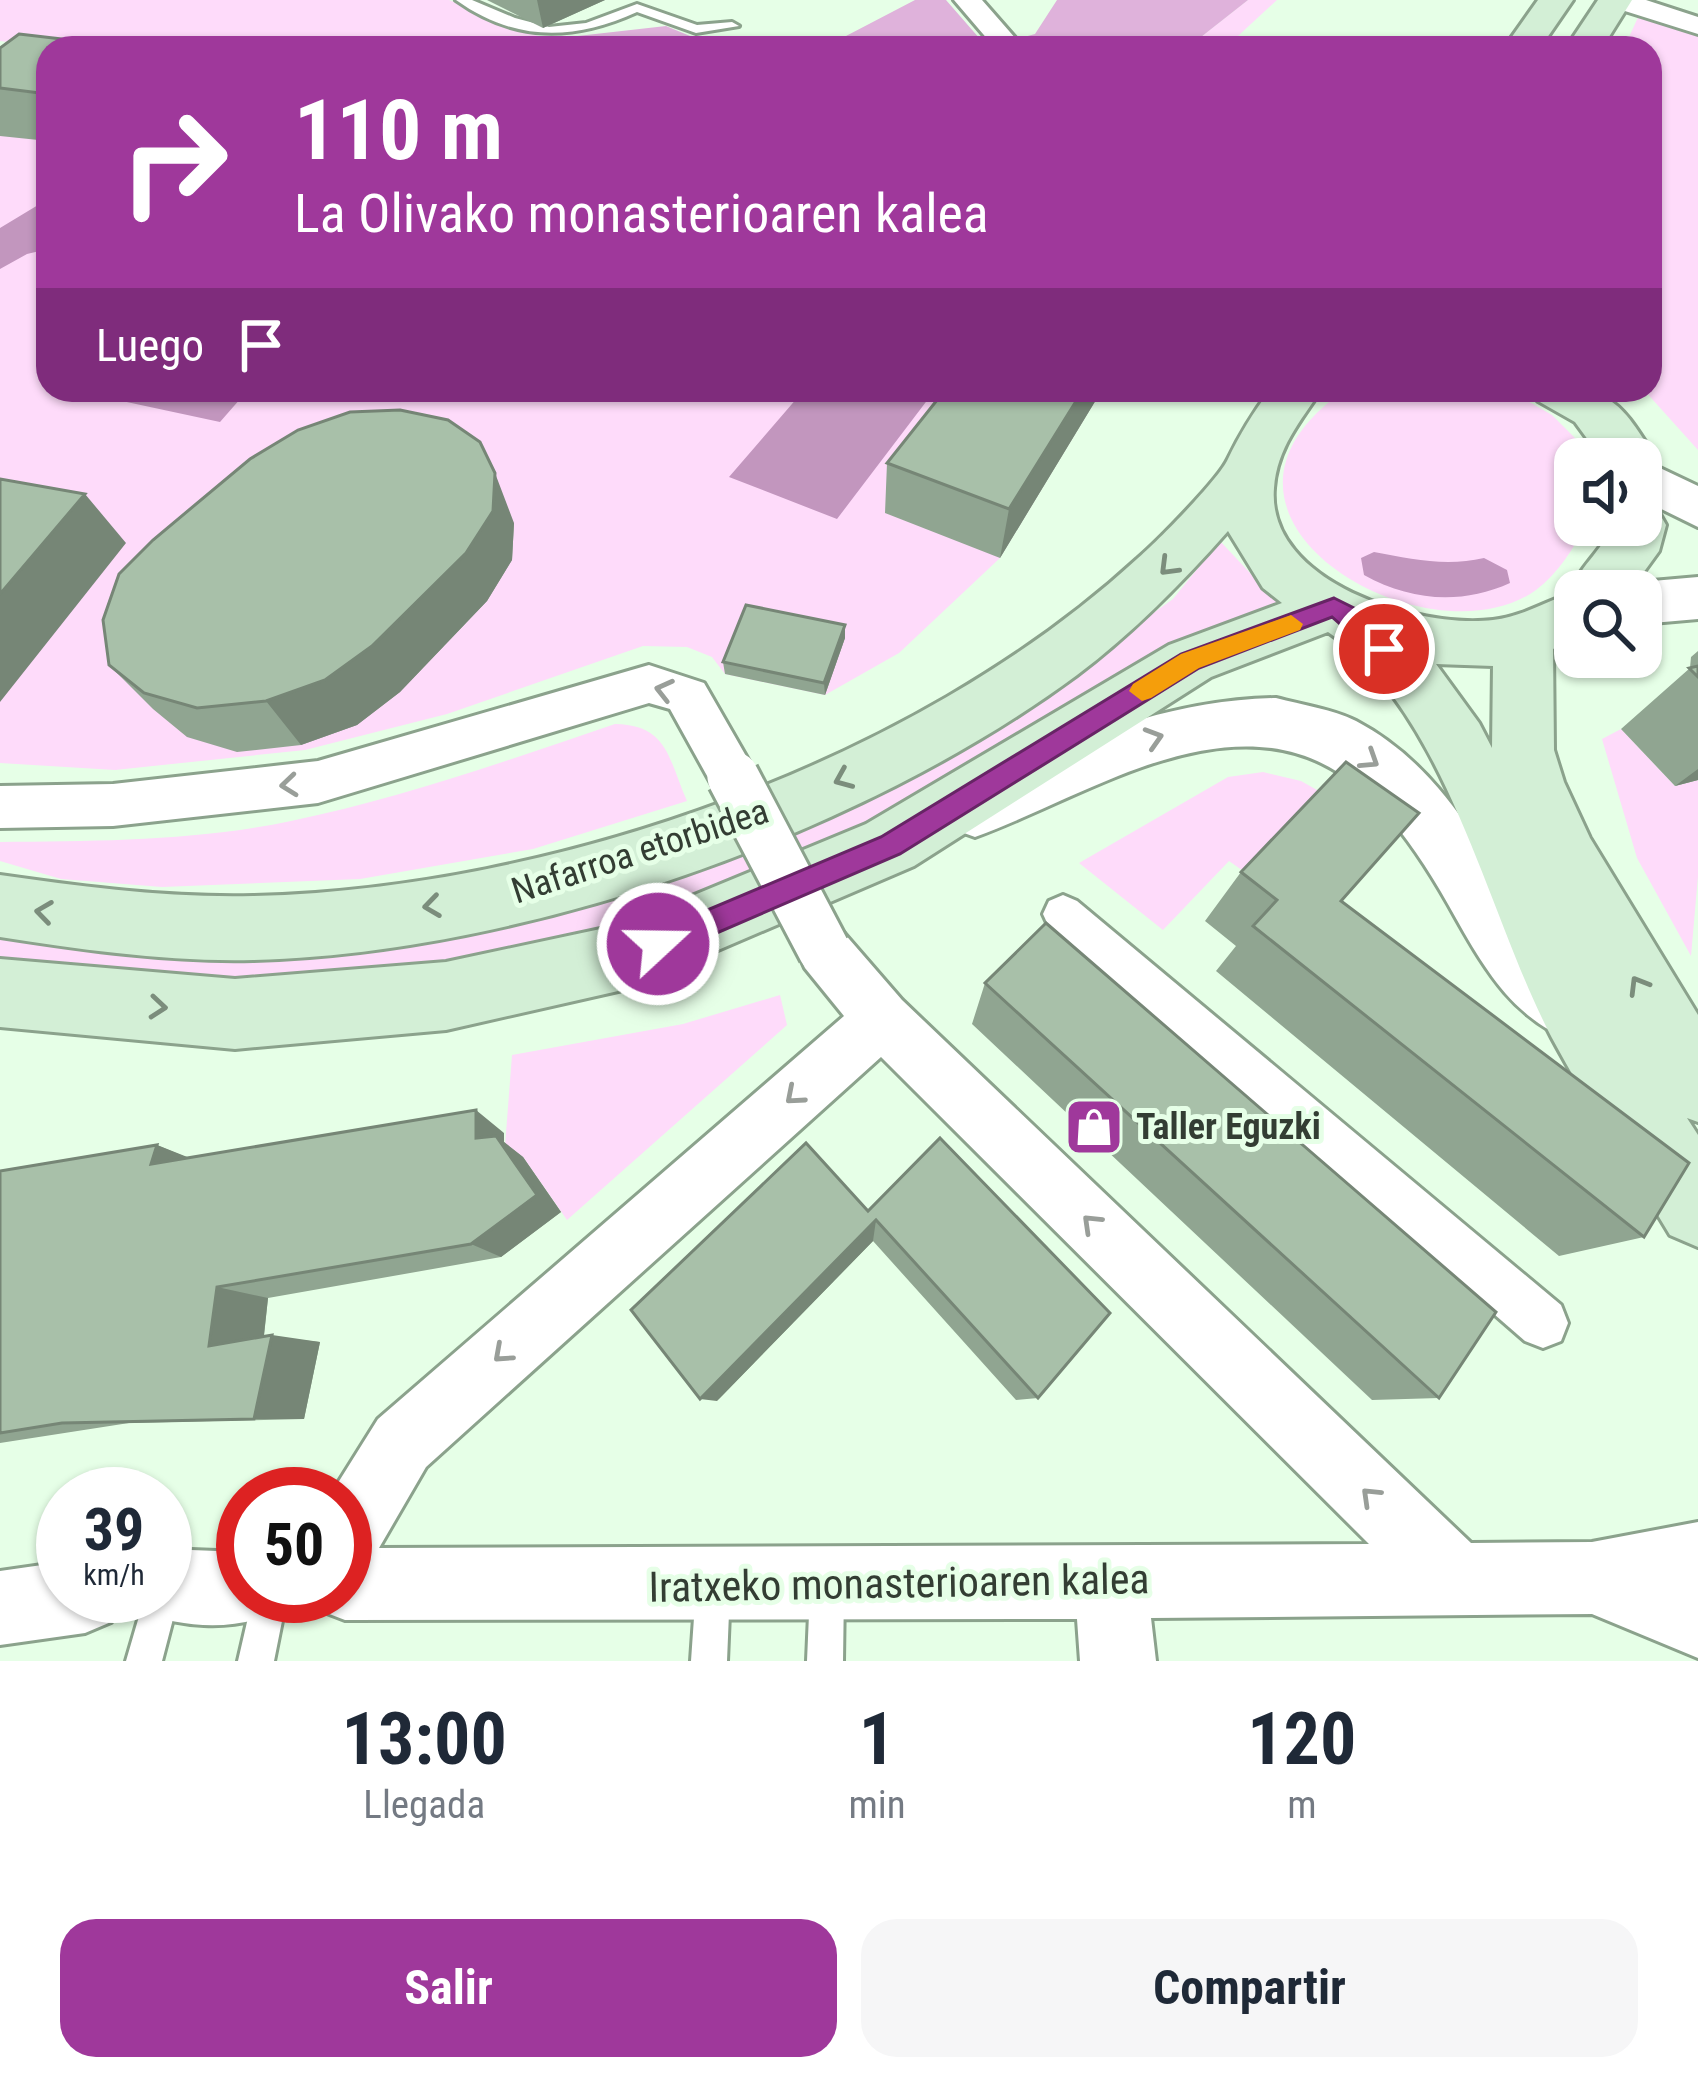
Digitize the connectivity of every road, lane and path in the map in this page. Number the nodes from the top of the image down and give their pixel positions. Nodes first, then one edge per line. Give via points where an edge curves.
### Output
1 (463, 0) edge
2 (967, 0) edge
3 (1556, 0) edge
4 (1615, 2) edge
5 (732, 26) dead end
6 (1698, 26) edge
7 (999, 36) edge
8 (1530, 36) edge
9 (1592, 36) edge
10 (1285, 402) edge
11 (1581, 402) edge
12 (1618, 438) edge
13 (1243, 478) junction
14 (1662, 488) edge
15 (1698, 509) edge
16 (1698, 598) edge
17 (1662, 601) edge
18 (1344, 613) junction
19 (1549, 627) edge
20 (0, 807) edge
21 (890, 845) junction
22 (0, 906) edge
23 (1063, 914) dead end
24 (0, 993) edge
25 (1577, 1011) junction
26 (882, 1018) junction
27 (1698, 1085) edge
28 (1698, 1208) edge
29 (1544, 1323) dead end
30 (372, 1493) edge
31 (1698, 1558) edge
32 (1454, 1577) junction
33 (1592, 1578) junction
34 (1110, 1581) junction
35 (372, 1584) edge
36 (713, 1586) junction
37 (827, 1586) junction
38 (36, 1603) edge
39 (0, 1608) edge
40 (1698, 1621) edge
41 (155, 1623) edge
42 (264, 1623) edge
43 (144, 1661) edge
44 (256, 1661) edge
45 (709, 1661) edge
46 (825, 1661) edge
47 (1118, 1661) edge

1 - 5 lane via 542,32 592,29 637,8 697,29
2 - 7 street
3 - 8 main road
4 - 6 street
4 - 9 main road
10 - 13 main road, Nafarroa etorbidea
11 - 12 main road
13 - 18 main road via 1257,544 1295,587
13 -> 22 main road, Nafarroa etorbidea via 1208,526 1118,614 1000,695 881,763 710,836 537,891 290,926 135,926
14 - 15 street
16 - 17 street
18 - 19 main road via 1418,640 1478,644
18 - 21 main road via 1190,661
18 - 25 main road via 1412,677 1457,741
27 -> 19 main road via 1578,879 1532,782 1523,750
26 -> 20 street, bridge via 824,950 687,696 649,684 318,782 113,805
24 -> 21 main road via 235,1014 446,996 627,956
21 -> 25 street via 1146,739 1224,719 1262,719 1336,740 1400,781 1527,972
23 - 29 street
25 - 28 main road
26 -> 30 street via 401,1444
32 -> 26 street
31 - 33 street, Iratxeko monasterioaren kalea
32 - 33 street, Iratxeko monasterioaren kalea
32 - 34 street, Iratxeko monasterioaren kalea
33 - 40 street, Iratxeko monasterioaren kalea
34 - 37 street, Iratxeko monasterioaren kalea
34 - 47 street
35 - 36 street, Iratxeko monasterioaren kalea
36 - 37 street, Iratxeko monasterioaren kalea
36 - 45 lane
37 - 46 lane
38 - 39 street
41 - 43 lane
42 - 44 lane

